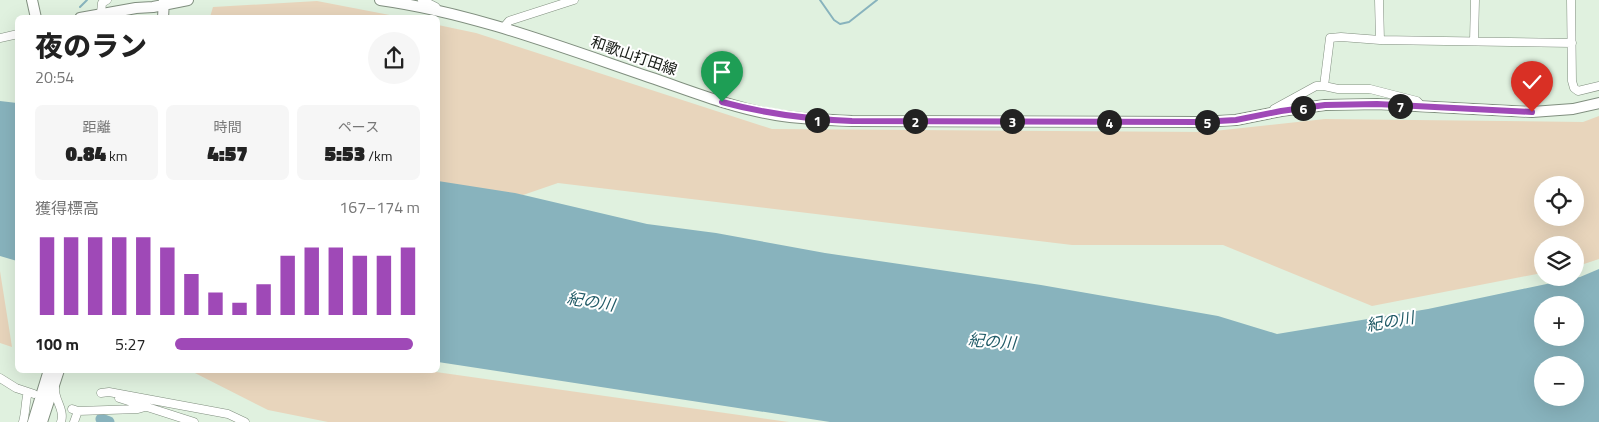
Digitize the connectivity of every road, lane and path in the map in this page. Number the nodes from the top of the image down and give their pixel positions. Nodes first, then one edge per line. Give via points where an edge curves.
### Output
1 (32, 0) edge
2 (107, 0) edge
3 (188, 0) edge
4 (380, 0) edge
5 (422, 0) edge
6 (574, 0) edge
7 (1379, 0) edge
8 (1475, 0) edge
9 (1571, 0) edge
10 (164, 2) edge
11 (153, 8) edge
12 (436, 10) junction
13 (100, 13) junction
14 (35, 15) edge
15 (92, 15) edge
16 (163, 15) edge
17 (504, 27) junction
18 (15, 35) edge
19 (0, 38) edge
20 (1380, 40) junction
21 (1474, 42) junction
22 (1572, 43) junction
23 (1324, 86) junction
24 (1599, 86) edge
25 (1599, 103) edge
26 (1419, 107) junction
27 (1272, 113) junction
28 (53, 373) edge
29 (53, 373) edge
30 (53, 373) edge
31 (0, 378) edge
32 (146, 406) junction
33 (23, 422) edge
34 (33, 422) edge
35 (42, 422) edge
36 (61, 422) edge
37 (74, 422) edge
38 (194, 422) edge
39 (245, 422) edge

1 - 14 main road
2 - 13 street via 102,4
3 - 10 main road
4 - 12 main road, 和歌山打田線
5 - 12 street
6 - 17 street via 509,21
7 - 20 street
8 - 21 street
9 - 22 street
10 - 11 main road
10 - 16 main road
11 - 13 main road
12 - 17 main road, 和歌山打田線
13 - 15 main road
17 - 27 main road, 和歌山打田線 via 722,102 776,115 810,119 1200,122
18 - 19 street
20 - 21 street
20 - 23 street via 1330,38
21 - 22 street
22 - 24 street via 1574,88 1578,91
23 - 26 street via 1370,89 1417,101
23 - 27 street via 1316,86
25 - 26 main road, 和歌山打田線 via 1532,112
26 - 27 main road, 和歌山打田線 via 1325,105
28 - 34 main road
29 - 35 main road
30 - 36 street via 54,395 62,410
31 - 33 street via 31,393 25,402
32 - 37 street via 138,409 75,410
32 - 38 street
32 - 39 street via 101,392 228,414

